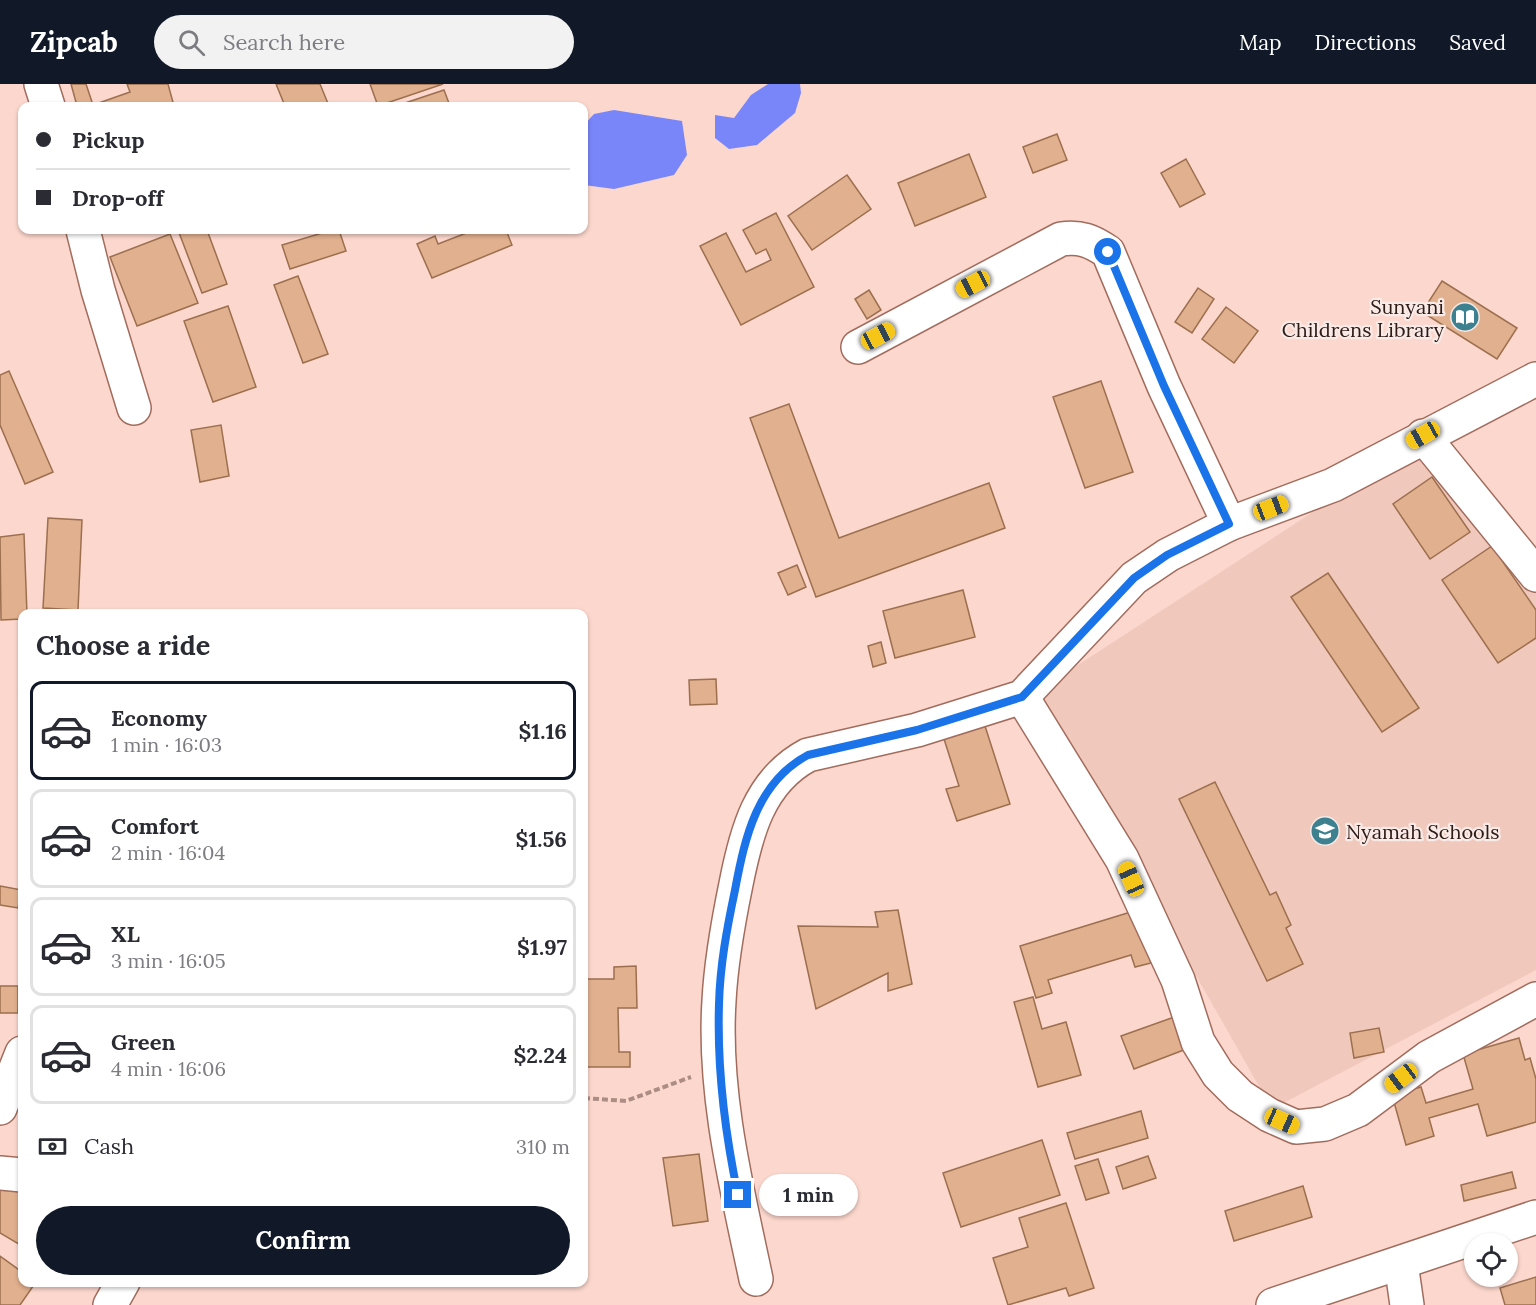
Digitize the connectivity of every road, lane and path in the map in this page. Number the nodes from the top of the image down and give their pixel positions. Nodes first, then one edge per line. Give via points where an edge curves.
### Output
1 (41, 84) edge
2 (47, 102) edge
3 (84, 234) edge
4 (858, 346) dead end
5 (1536, 379) edge
6 (134, 408) dead end
7 (1423, 435) junction
8 (1229, 524) junction
9 (1536, 574) edge
10 (1022, 697) junction
11 (1536, 999) edge
12 (18, 1063) edge
13 (720, 1067) junction
14 (588, 1098) edge
15 (0, 1108) edge
16 (0, 1173) edge
17 (18, 1175) edge
18 (1536, 1217) edge
19 (1401, 1263) junction
20 (756, 1279) dead end
21 (120, 1287) edge
22 (110, 1305) edge
23 (1274, 1305) edge
24 (1407, 1305) edge

1 - 2 street
3 - 6 street
4 - 8 street via 1061,238 1078,237 1095,243 1108,252 1164,386
5 - 7 street
7 - 8 street via 1333,485
7 - 9 street
8 - 10 street via 1167,555 1134,578
10 - 11 street via 1122,859 1178,980 1198,1042 1218,1074 1240,1096 1269,1115 1296,1127 1325,1124 1358,1110 1429,1057
10 - 13 street via 917,730 808,755 776,779 749,828 725,940 718,1003
12 - 15 street
13 - 14 path via 626,1101
13 - 20 street via 734,1174
16 - 17 street
18 - 19 street
19 - 23 street
19 - 24 street
21 - 22 street

